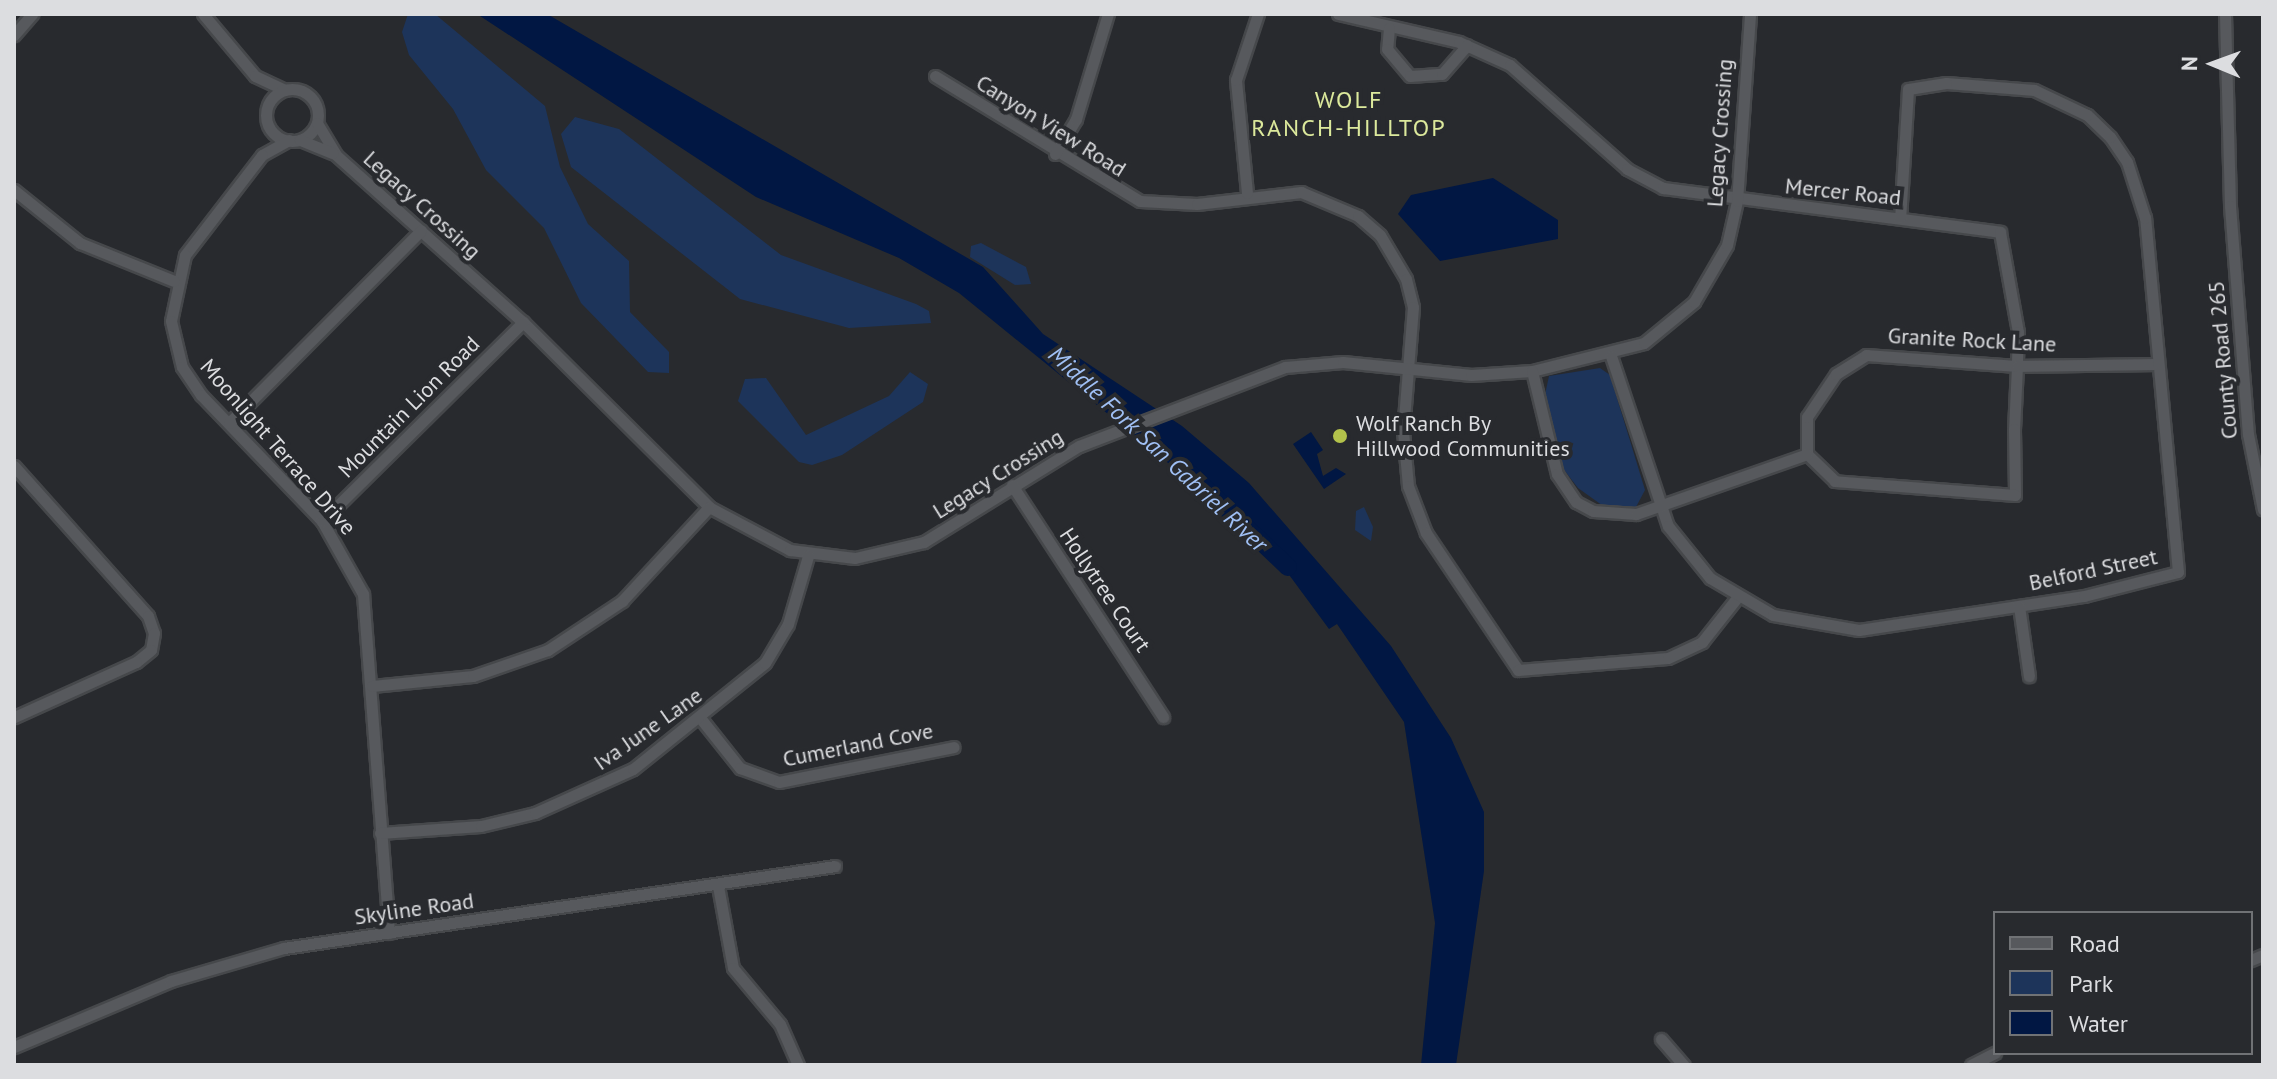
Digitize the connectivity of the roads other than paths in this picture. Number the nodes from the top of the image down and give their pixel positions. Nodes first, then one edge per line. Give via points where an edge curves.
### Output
1 (32, 14) edge
2 (203, 14) edge
3 (1108, 14) edge
4 (1258, 14) edge
5 (1338, 14) edge
6 (1750, 14) edge
7 (2225, 14) edge
8 (1389, 28) junction
9 (14, 35) edge
10 (1467, 45) junction
11 (255, 76) junction
12 (935, 76) dead end
13 (285, 90) junction
14 (268, 108) junction
15 (317, 123) junction
16 (270, 128) junction
17 (294, 140) junction
18 (1055, 154) junction
19 (262, 155) junction
20 (336, 155) junction
21 (14, 190) edge
22 (1247, 193) junction
23 (1737, 201) junction
24 (1900, 218) junction
25 (421, 230) junction
26 (174, 281) junction
27 (523, 322) junction
28 (1611, 356) junction
29 (2154, 364) junction
30 (2017, 366) junction
31 (1410, 367) junction
32 (1532, 371) junction
33 (229, 423) junction
34 (1807, 454) junction
35 (14, 466) edge
36 (1012, 485) junction
37 (709, 507) junction
38 (1659, 507) junction
39 (2263, 510) edge
40 (322, 521) junction
41 (808, 556) junction
42 (1736, 599) junction
43 (2019, 606) junction
44 (2029, 676) dead end
45 (372, 686) junction
46 (14, 717) edge
47 (1163, 717) dead end
48 (701, 719) junction
49 (954, 747) dead end
50 (380, 833) junction
51 (835, 866) dead end
52 (718, 886) junction
53 (389, 933) junction
54 (1661, 1039) dead end
55 (14, 1047) edge
56 (1993, 1054) edge
57 (798, 1065) edge
58 (1684, 1065) edge
59 (1971, 1065) edge

1 - 9 street
2 - 11 street
3 - 18 street via 1076,119
4 - 22 street via 1236,80
5 - 8 street, Mercer Road
6 - 23 street, Legacy Crossing
7 - 39 street, County Road 265 via 2230,206 2248,434
8 - 10 street, Mercer Road
8 - 10 street via 1387,49 1410,76 1442,74
10 - 23 street, Mercer Road via 1538,84 1627,169 1685,195
11 - 13 street
11 - 14 street
12 - 18 street, Canyon View Road
13 - 14 street
13 - 15 street, Legacy Crossing via 313,99
14 - 16 street
15 - 17 street
15 - 20 street, Legacy Crossing
16 - 17 street, Legacy Crossing
16 - 19 street, Moonlight Terrace Drive
17 - 19 street, Moonlight Terrace Drive
17 - 20 street, Legacy Crossing
18 - 22 street, Canyon View Road via 1140,201 1197,204
19 - 26 street, Moonlight Terrace Drive via 185,255
20 - 25 street, Legacy Crossing
21 - 26 street via 80,243
22 - 31 street, Canyon View Road via 1317,195 1380,235 1406,279 1414,326
23 - 24 street, Mercer Road
23 - 28 street, Legacy Crossing via 1727,245 1694,302 1644,343
24 - 29 street, Belford Street via 1908,89 1946,83 2034,90 2087,115 2127,162 2145,218
24 - 30 street, Mercer Road via 2000,232 2016,307
25 - 27 street, Legacy Crossing
25 - 33 street
26 - 33 street, Moonlight Terrace Drive via 171,321 182,367
27 - 37 street, Legacy Crossing
27 - 40 street, Mountain Lion Road
28 - 32 street, Legacy Crossing
28 - 38 street, Belford Street
29 - 30 street, Granite Rock Lane
29 - 43 street, Belford Street via 2178,572
30 - 34 street, Granite Rock Lane via 1875,354 1849,362 1807,417
30 - 34 street, Mercer Road via 2015,495 1846,486 1824,476
31 - 32 street, Legacy Crossing via 1471,375
31 - 36 street, Legacy Crossing via 1315,361 1100,437
31 - 42 street, Canyon View Road via 1403,431 1408,486 1426,533 1518,670 1668,658 1702,642
32 - 38 street via 1557,474 1576,502 1615,516
33 - 40 street, Moonlight Terrace Drive
34 - 38 street
35 - 46 street via 148,616 154,643 136,662
36 - 41 street, Legacy Crossing via 924,542 877,555
36 - 47 street, Hollytree Court
37 - 41 street, Legacy Crossing
37 - 45 street via 622,601 548,650 473,676
38 - 42 street, Belford Street via 1690,556
40 - 45 street, Moonlight Terrace Drive via 363,594
41 - 48 street, Iva June Lane via 777,645
42 - 43 street, Belford Street via 1832,630
43 - 44 street
45 - 50 street, Moonlight Terrace Drive
48 - 49 street, Cumerland Cove via 740,768 779,782
48 - 50 street, Iva June Lane via 633,769 573,800 481,826
50 - 53 street, Moonlight Terrace Drive
51 - 52 street, Skyline Road
52 - 53 street, Skyline Road
52 - 57 street via 733,968 780,1024
53 - 55 street, Skyline Road via 284,948 171,981
54 - 58 street
56 - 59 street

